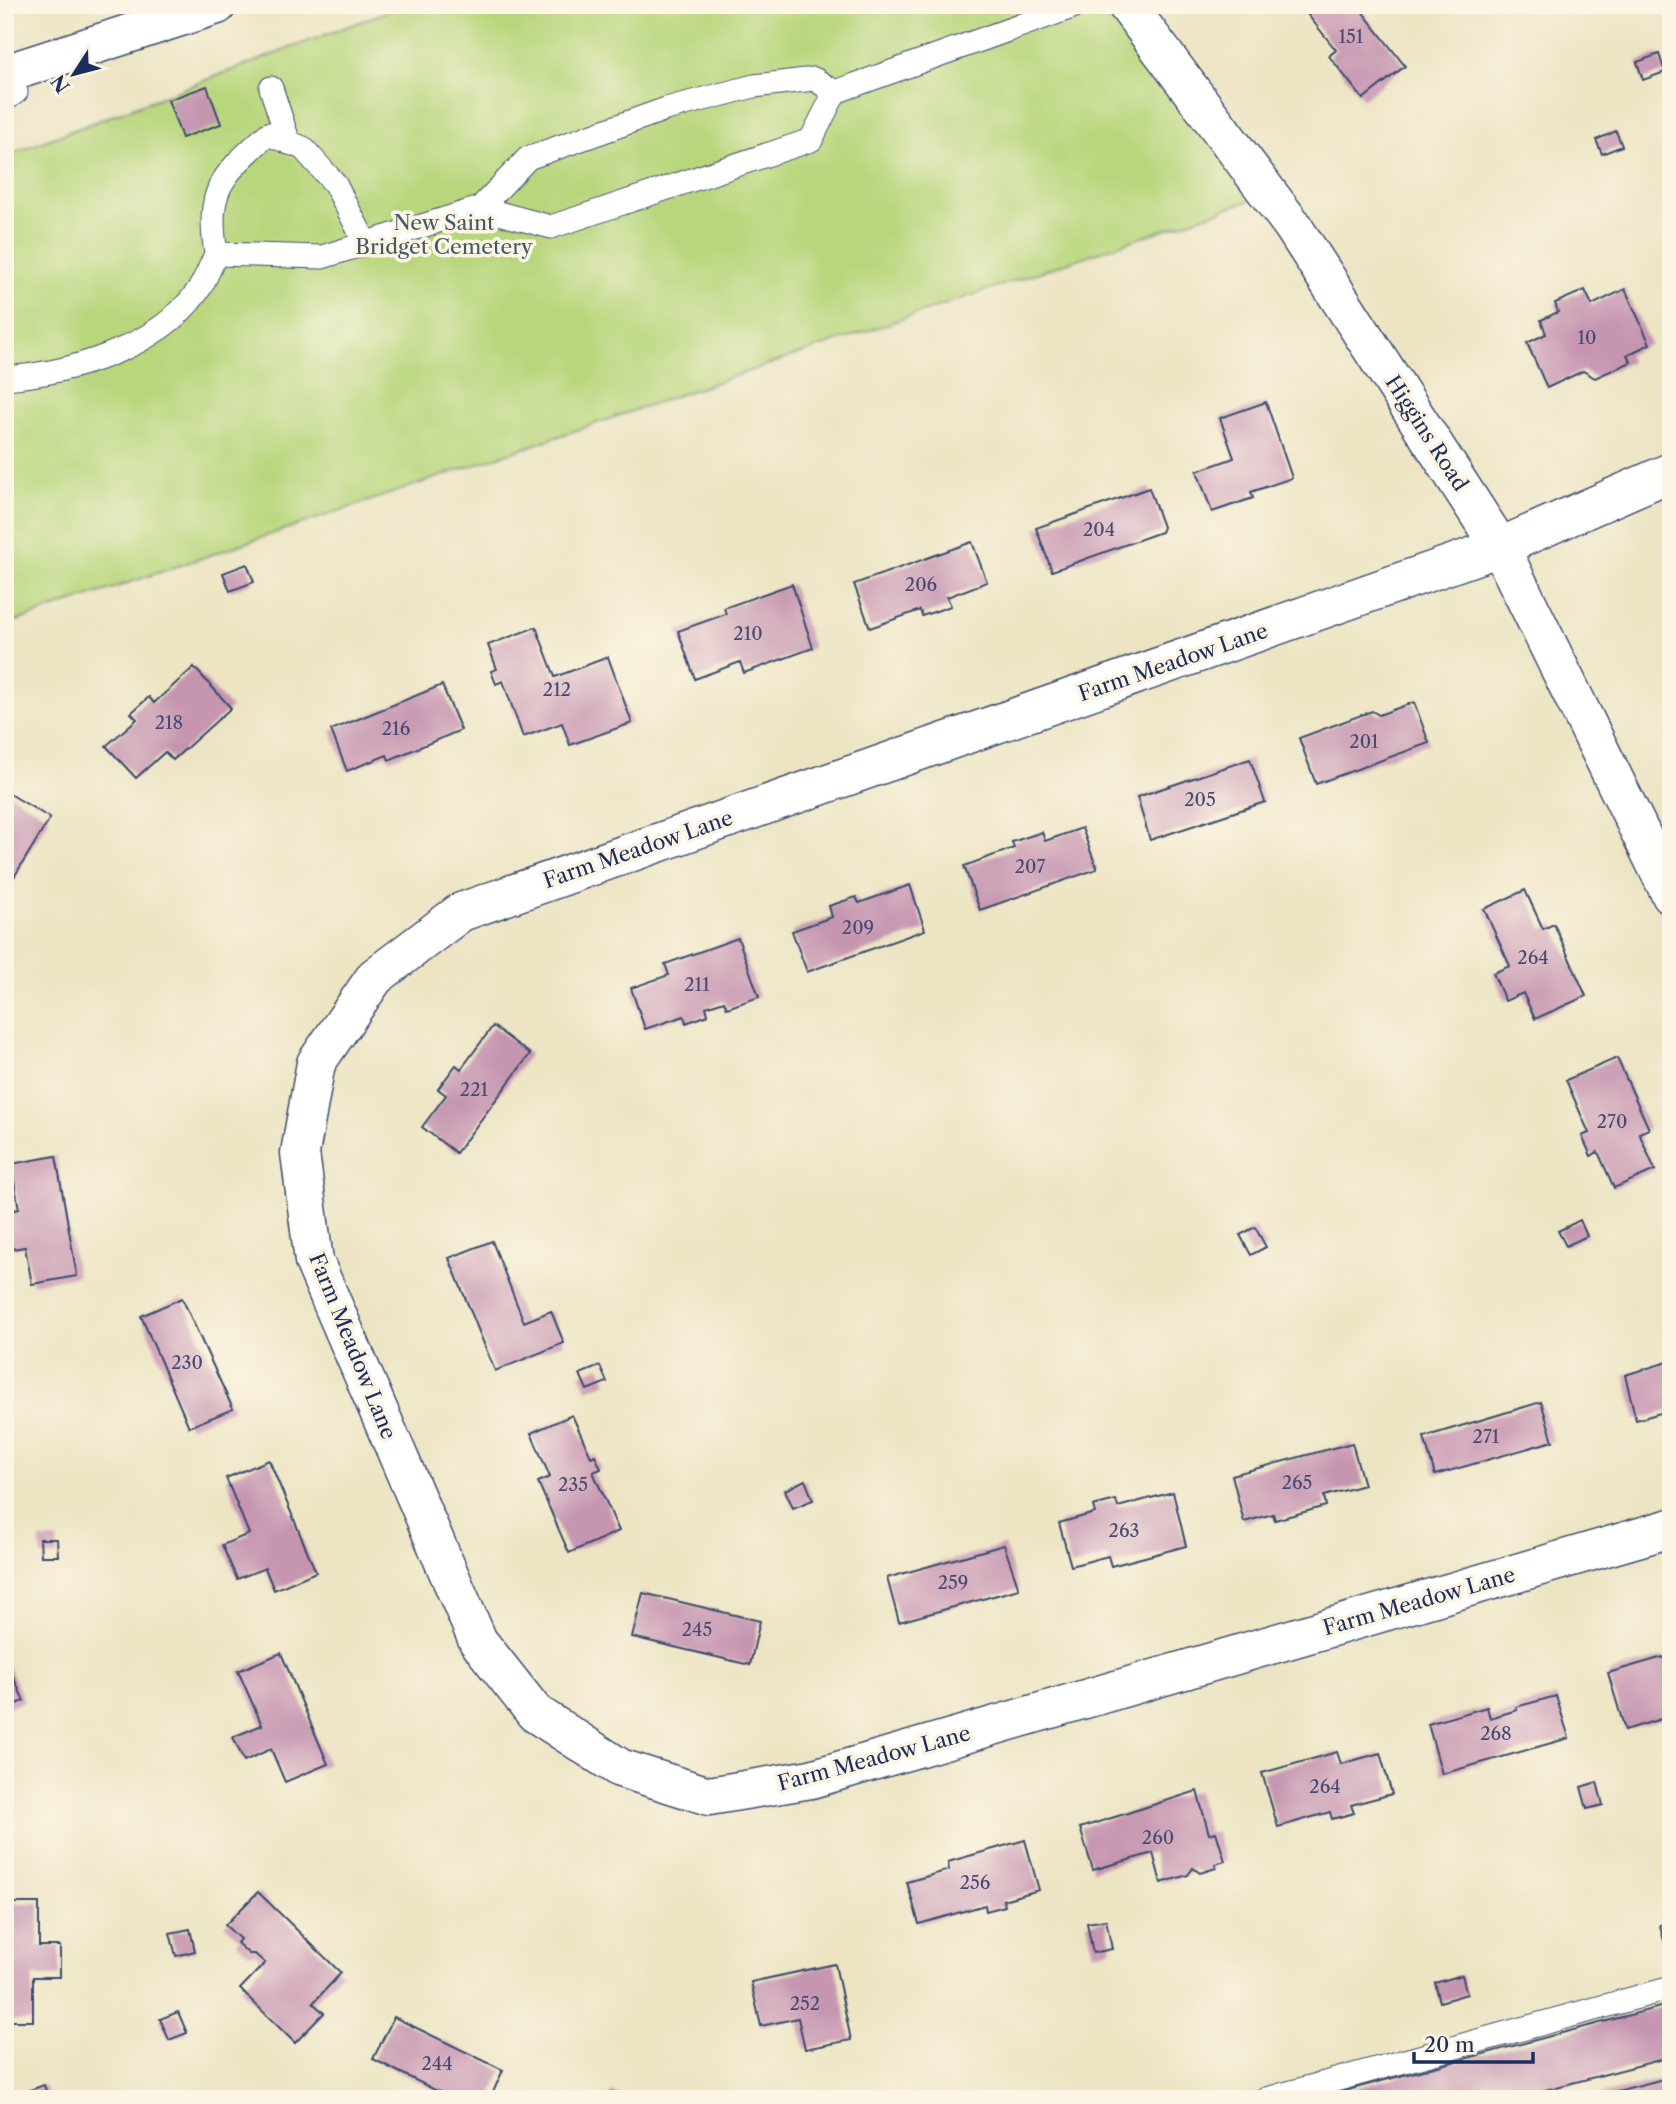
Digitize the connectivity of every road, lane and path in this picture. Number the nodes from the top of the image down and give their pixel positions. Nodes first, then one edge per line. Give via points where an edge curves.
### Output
1 (217, 5) edge
2 (1077, 5) edge
3 (1127, 5) edge
4 (7, 82) edge
5 (271, 88) dead end
6 (835, 92) junction
7 (289, 143) junction
8 (480, 208) junction
9 (366, 244) junction
10 (216, 254) junction
11 (5, 378) edge
12 (1671, 472) edge
13 (1500, 547) junction
14 (1671, 895) edge
15 (1671, 1528) edge
16 (1671, 1989) edge
17 (1266, 2099) edge

1 - 4 street
2 - 6 lane
3 - 13 street, Higgins Road via 1292,225
5 - 7 lane
6 - 8 lane via 814,79 754,86 666,109 528,158
6 - 8 lane via 811,139 551,227
7 - 9 lane via 303,148 335,184
7 - 10 lane via 268,134 217,188 211,221
8 - 9 lane
9 - 10 lane via 322,257
10 - 11 lane via 196,293 155,332 100,358
12 - 13 street, Farm Meadow Lane
13 - 14 street, Higgins Road
13 - 15 street, Farm Meadow Lane via 461,912 375,977 316,1063 300,1153 314,1261 478,1641 535,1713 620,1768 709,1796 811,1779
16 - 17 lane

